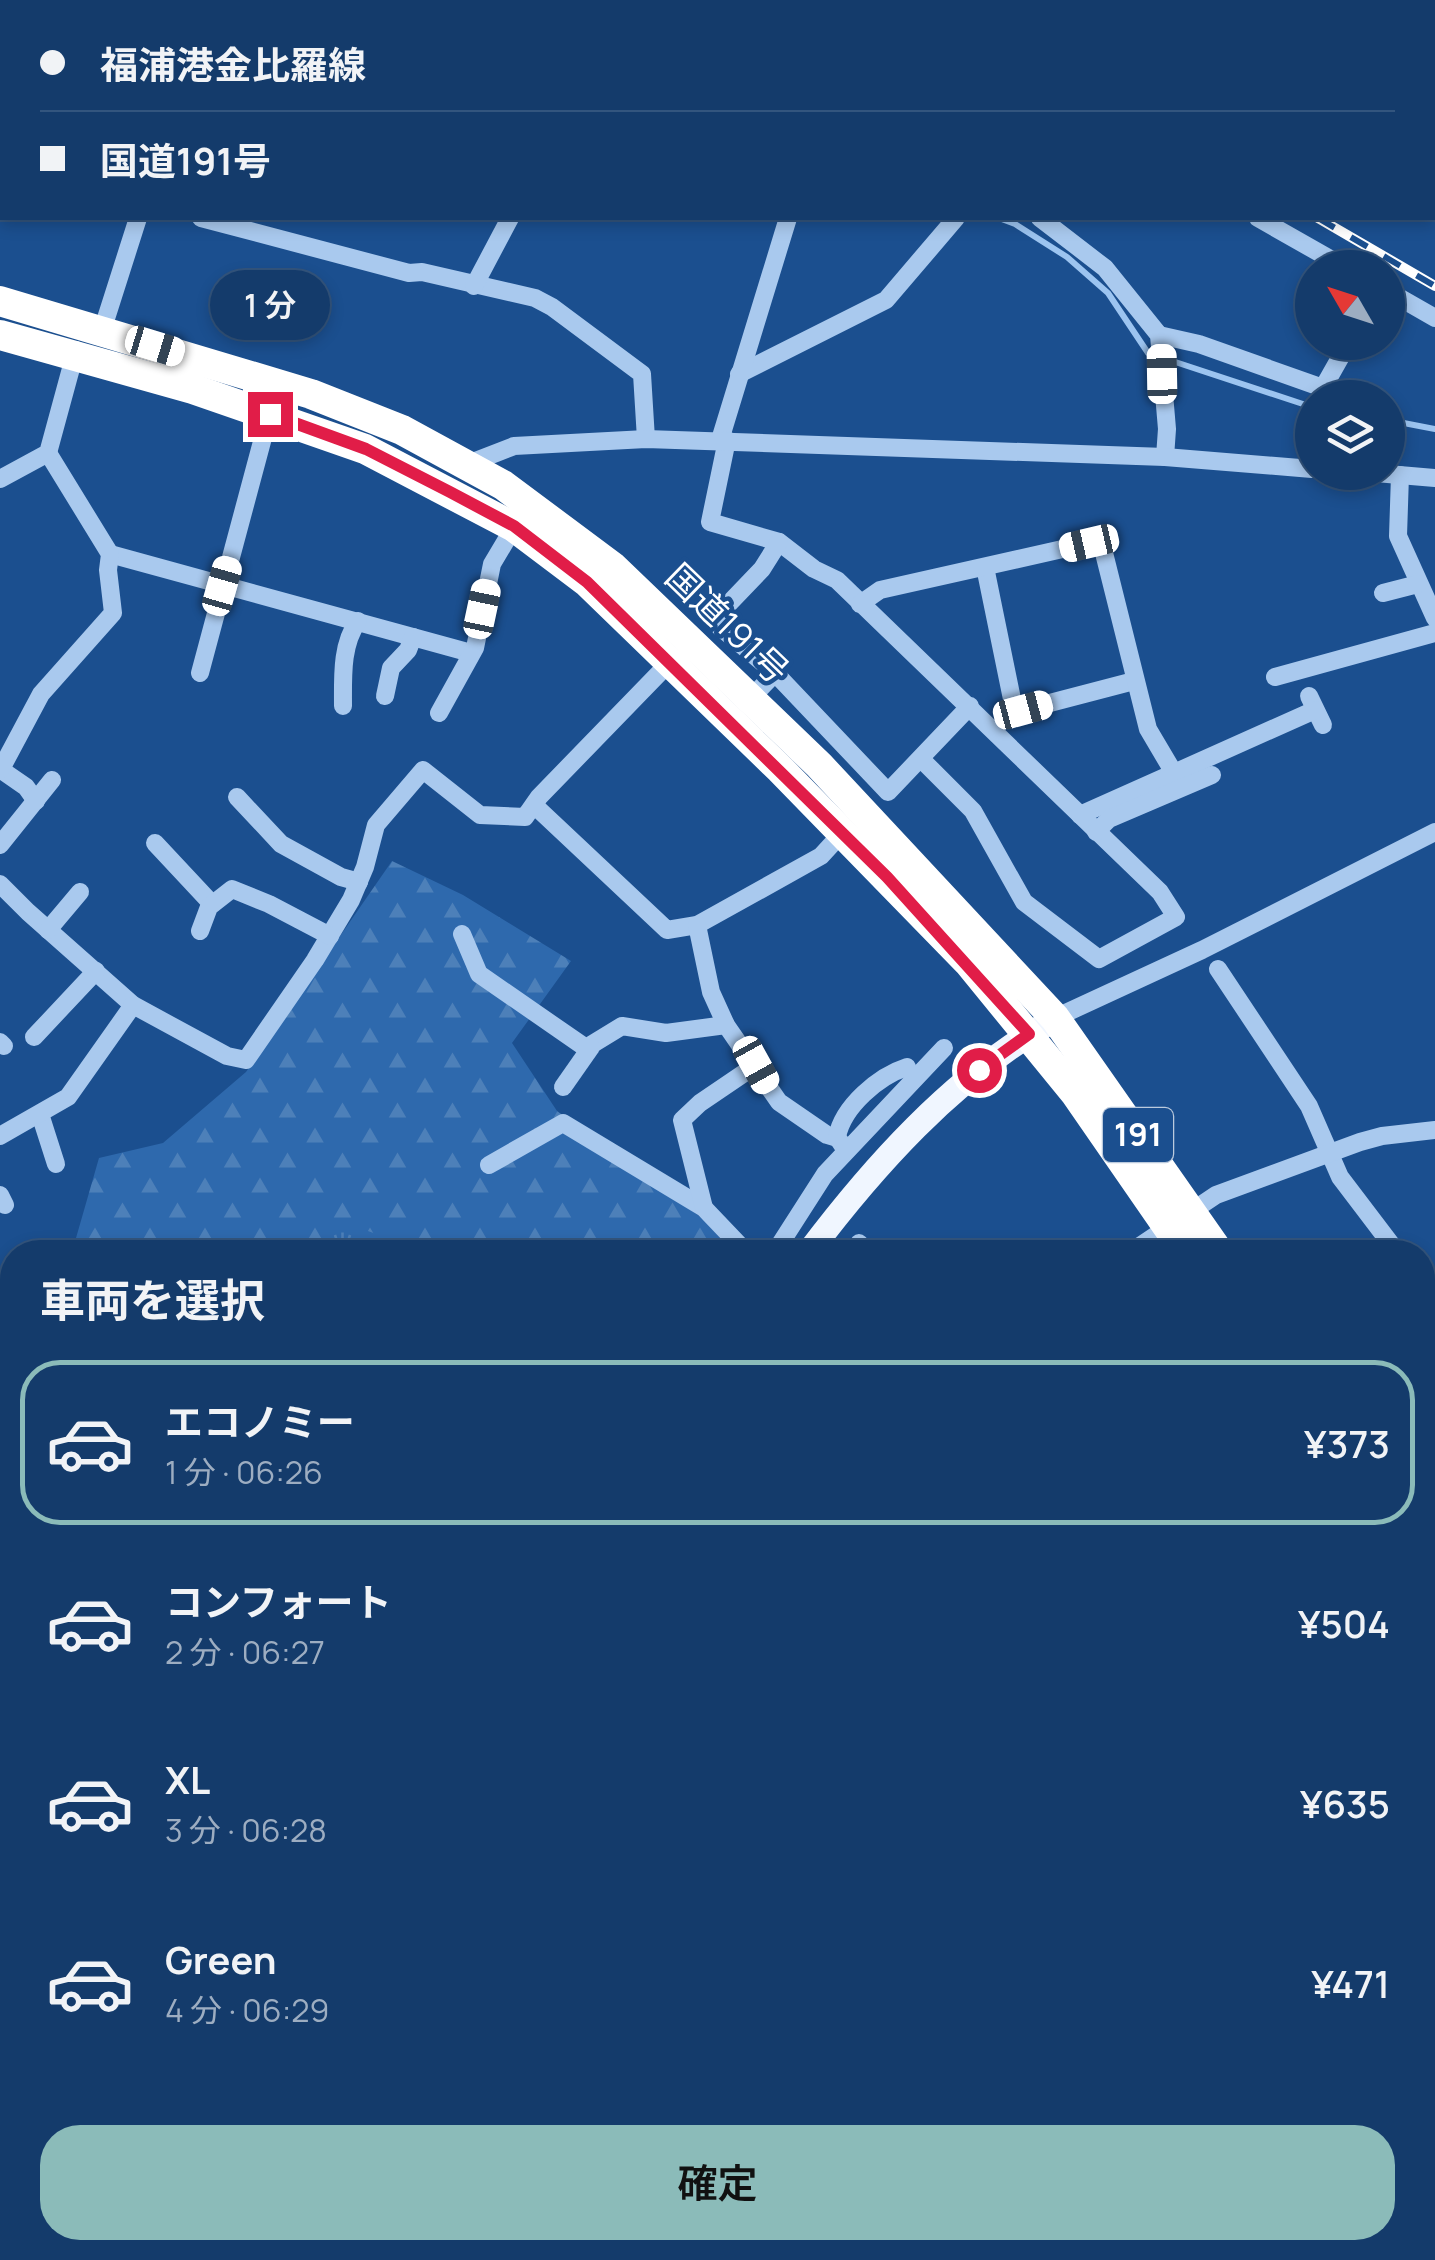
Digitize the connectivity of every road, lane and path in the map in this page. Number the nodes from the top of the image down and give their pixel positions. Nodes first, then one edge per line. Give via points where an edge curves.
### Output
1 (137, 220) edge
2 (209, 220) edge
3 (509, 220) edge
4 (787, 220) edge
5 (954, 220) edge
6 (1043, 220) edge
7 (1262, 220) edge
8 (1314, 250) edge
9 (474, 286) junction
10 (1405, 301) edge
11 (0, 302) edge
12 (1435, 318) edge
13 (93, 328) junction
14 (0, 334) edge
15 (1160, 341) junction
16 (75, 355) junction
17 (1339, 360) edge
18 (738, 374) junction
19 (277, 383) junction
20 (270, 414) junction
21 (646, 440) junction
22 (723, 440) junction
23 (48, 453) junction
24 (1165, 457) junction
25 (468, 464) junction
26 (1295, 467) edge
27 (1405, 475) edge
28 (1435, 478) edge
29 (0, 480) edge
30 (1400, 490) edge
31 (450, 492) junction
32 (514, 526) junction
33 (779, 542) junction
34 (110, 554) junction
35 (985, 567) junction
36 (1418, 584) junction
37 (222, 586) junction
38 (1383, 592) dead end
39 (860, 604) junction
40 (1435, 618) edge
41 (358, 621) junction
42 (1435, 632) edge
43 (413, 637) junction
44 (470, 653) junction
45 (670, 662) junction
46 (200, 672) dead end
47 (776, 673) junction
48 (1275, 676) dead end
49 (1134, 681) junction
50 (384, 696) dead end
51 (751, 698) junction
52 (343, 706) dead end
53 (970, 706) junction
54 (1316, 710) dead end
55 (439, 714) dead end
56 (922, 760) junction
57 (1, 768) edge
58 (1174, 773) junction
59 (1212, 775) dead end
60 (52, 780) dead end
61 (238, 797) dead end
62 (36, 801) junction
63 (534, 805) junction
64 (1080, 815) junction
65 (843, 832) junction
66 (1096, 832) junction
67 (1435, 832) edge
68 (155, 843) dead end
69 (0, 845) edge
70 (359, 882) junction
71 (0, 884) edge
72 (80, 892) dead end
73 (212, 904) junction
74 (697, 925) junction
75 (48, 930) junction
76 (200, 931) dead end
77 (462, 934) dead end
78 (330, 936) junction
79 (1218, 969) dead end
80 (96, 971) junction
81 (134, 1005) junction
82 (726, 1024) junction
83 (1042, 1026) junction
84 (34, 1036) dead end
85 (669, 1044) dead end
86 (590, 1048) junction
87 (756, 1065) junction
88 (908, 1068) junction
89 (563, 1087) dead end
90 (40, 1114) junction
91 (878, 1118) junction
92 (1435, 1130) edge
93 (0, 1136) edge
94 (842, 1145) junction
95 (901, 1146) junction
96 (1328, 1154) junction
97 (56, 1164) dead end
98 (489, 1165) dead end
99 (704, 1208) junction
100 (1180, 1219) junction
101 (735, 1240) edge
102 (783, 1240) edge
103 (818, 1240) edge
104 (1148, 1240) edge
105 (1183, 1240) edge
106 (1205, 1240) edge
107 (1388, 1240) edge

1 - 13 street
2 - 9 street
3 - 9 street
4 - 18 street
5 - 18 street via 886,300
6 - 15 street via 1104,268
7 - 8 street
9 - 21 street via 536,298 642,374
10 - 12 street
11 - 13 highway, 国道191号 / 191
13 - 16 street
13 - 19 highway, 国道191号 / 191
14 - 16 highway, 国道191号 / 191
15 - 17 street via 1199,344 1323,388
15 - 24 street
16 - 20 highway, 国道191号 / 191
16 - 23 street
18 - 22 street
19 - 20 street
19 - 25 highway, 国道191号 / 191 via 402,430
20 - 31 highway, 国道191号 / 191 via 366,449
20 - 37 street
21 - 22 street
21 - 25 street via 514,446
22 - 24 street
22 - 33 street via 710,522
23 - 29 street
23 - 34 street
24 - 26 street
25 - 31 street
25 - 51 highway, 国道191号 / 191 via 613,567
27 - 28 street
30 - 36 street via 1398,536
31 - 32 highway, 国道191号 / 191
32 - 44 street via 492,564
32 - 45 highway, 国道191号 / 191 via 587,582
33 - 39 street via 837,580
33 - 47 street via 716,617
34 - 37 street
34 - 57 street via 112,612 41,694
35 - 39 street via 880,590
35 - 49 street via 1102,545
35 - 49 street via 1013,704 1023,710
36 - 38 street
36 - 40 street
37 - 41 street
37 - 46 street
39 - 53 street
41 - 43 street
41 - 52 street via 343,668
42 - 48 street
43 - 44 street
43 - 50 street via 391,668
44 - 55 street
45 - 63 street
45 - 65 highway, 国道191号 / 191
47 - 51 street
47 - 56 street via 888,792
49 - 58 street via 1148,729
51 - 83 highway, 国道191号 / 191 via 967,920
53 - 56 street
53 - 64 street
54 - 58 street
56 - 66 street via 981,823 1024,902 1099,959 1176,917 1160,892
57 - 62 street
58 - 64 street
59 - 66 street via 1109,819
60 - 62 street
61 - 70 street via 280,844
62 - 69 street
63 - 70 street via 524,817 480,815 423,770 376,825
63 - 74 street via 668,930
64 - 66 street
65 - 74 street via 821,856
65 - 83 highway, 国道191号 / 191 via 968,964
67 - 83 street
68 - 73 street
70 - 78 street
71 - 75 street
72 - 75 street
73 - 76 street
73 - 78 street via 232,889
74 - 82 street via 711,992
75 - 80 street
77 - 86 street via 480,974
78 - 81 street via 246,1060
79 - 96 street via 1310,1106
80 - 81 street
80 - 84 street
81 - 90 street via 76,1088
82 - 85 street
82 - 86 street via 666,1033 622,1026
82 - 87 street
83 - 95 main road via 979,1070
83 - 100 highway, 国道191号 / 191 via 1075,1093
86 - 89 street
87 - 94 street via 778,1102
87 - 99 street via 682,1120
88 - 91 street via 876,1101
88 - 91 street via 940,1051
88 - 94 street via 886,1074 858,1102 840,1124
90 - 93 street
90 - 97 street
91 - 94 street
91 - 95 street
92 - 96 street via 1382,1136
94 - 102 street
95 - 103 main road
96 - 100 street via 1216,1196
96 - 107 street
98 - 99 street via 563,1123
99 - 101 street
100 - 104 street
100 - 105 highway, 国道191号 / 191
100 - 106 highway, 国道191号 / 191

